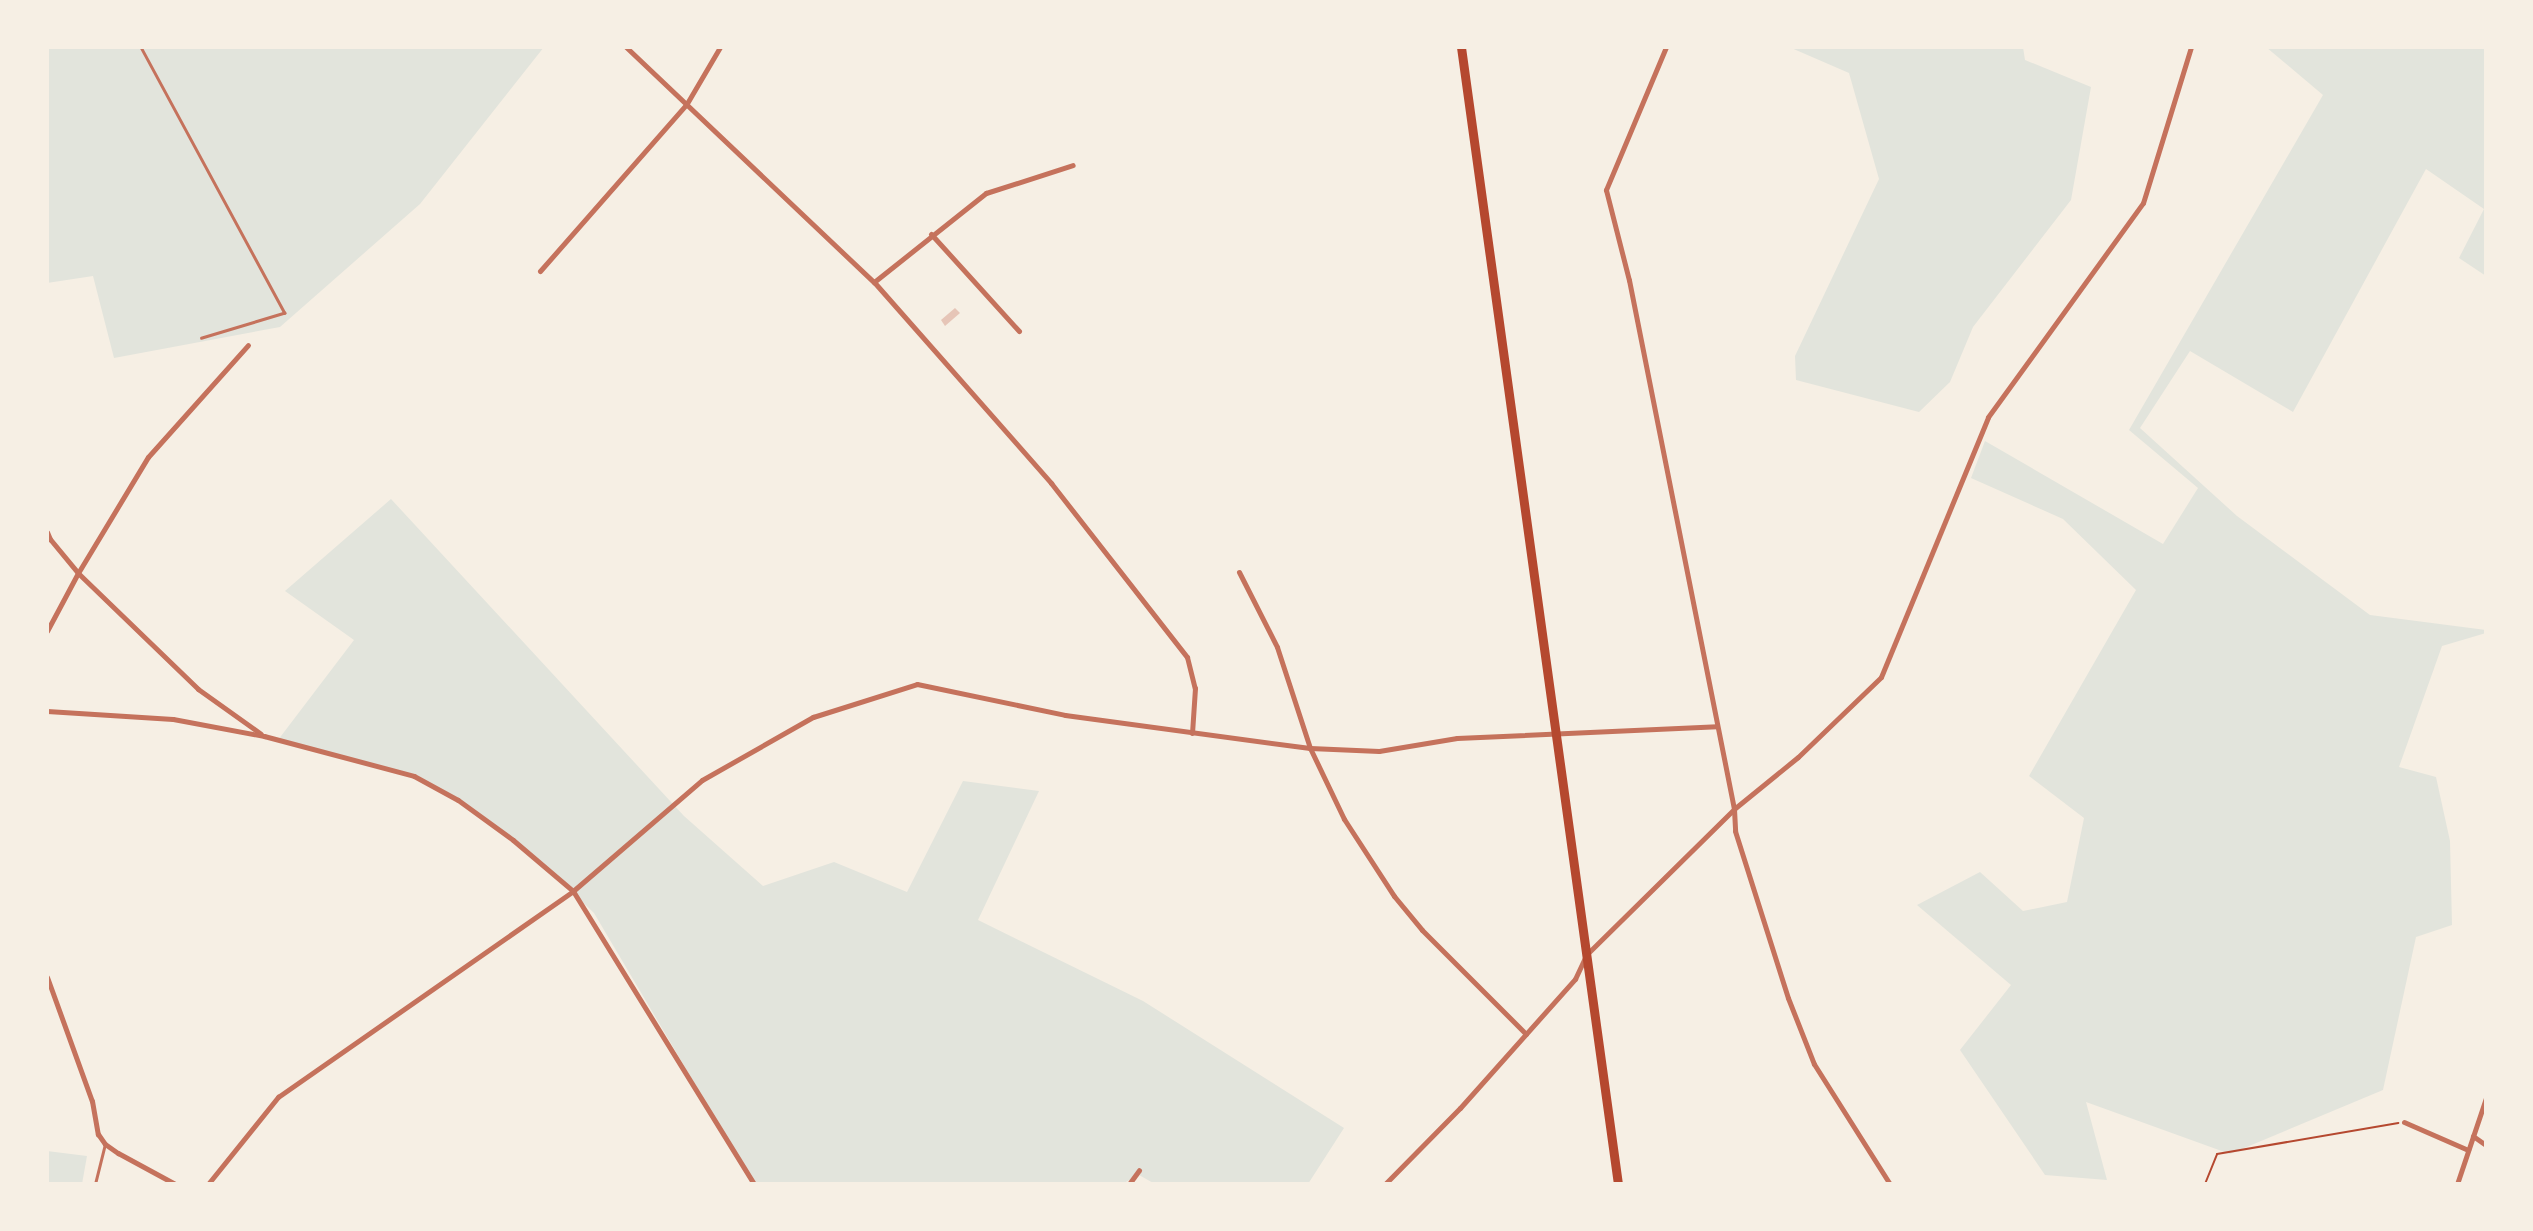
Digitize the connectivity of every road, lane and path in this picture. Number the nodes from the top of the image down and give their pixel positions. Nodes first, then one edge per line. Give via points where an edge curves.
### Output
1 (141, 47) edge
2 (626, 47) edge
3 (720, 47) edge
4 (1461, 47) edge
5 (1666, 47) edge
6 (2191, 47) edge
7 (686, 105) junction
8 (1073, 165) dead end
9 (931, 234) junction
10 (540, 271) dead end
11 (874, 282) junction
12 (1019, 331) dead end
13 (202, 338) dead end
14 (248, 345) dead end
15 (47, 531) edge
16 (1239, 572) dead end
17 (78, 573) junction
18 (47, 631) edge
19 (47, 711) edge
20 (1717, 726) junction
21 (1192, 733) junction
22 (1556, 733) junction
23 (264, 736) junction
24 (1310, 748) junction
25 (1734, 809) junction
26 (573, 891) junction
27 (1586, 955) junction
28 (47, 977) edge
29 (1526, 1034) junction
30 (2486, 1098) edge
31 (2404, 1122) joint
32 (2473, 1136) junction
33 (105, 1144) junction
34 (2486, 1145) edge
35 (2468, 1150) junction
36 (1139, 1170) dead end
37 (95, 1184) edge
38 (175, 1184) edge
39 (208, 1184) edge
40 (754, 1184) edge
41 (1129, 1184) edge
42 (1385, 1184) edge
43 (1618, 1184) edge
44 (1890, 1184) edge
45 (2205, 1184) edge
46 (2457, 1184) edge

1 - 13 lane via 285,313
2 - 7 street
3 - 7 street
4 - 22 main road
5 - 20 street via 1606,190 1629,280
6 - 25 street via 2143,203 1988,417 1881,677 1798,757
7 - 10 street
7 - 11 street
8 - 9 street via 986,193
9 - 11 street
9 - 12 street
11 - 21 street via 1051,482 1187,657 1195,688
14 - 17 street via 148,457
15 - 17 street
16 - 24 street via 1277,647
17 - 18 street
17 - 23 street via 198,690
19 - 23 street via 173,719
20 - 22 street
20 - 25 street
21 - 24 street
21 - 26 street via 1065,715 917,684 813,717 702,780
22 - 24 street via 1457,738 1379,751
22 - 27 main road
23 - 26 street via 414,776 458,800
24 - 29 street via 1343,819 1394,896
25 - 27 street
25 - 44 street via 1735,831 1747,870 1814,1064
26 - 39 street via 278,1097
26 - 40 street
27 - 29 street via 1574,979
27 - 43 main road
28 - 33 street
29 - 42 street
30 - 32 street
31 - 35 street
31 - 45 path via 2217,1154
32 - 34 street
32 - 35 street
33 - 37 lane
33 - 38 street
35 - 46 street
36 - 41 street

